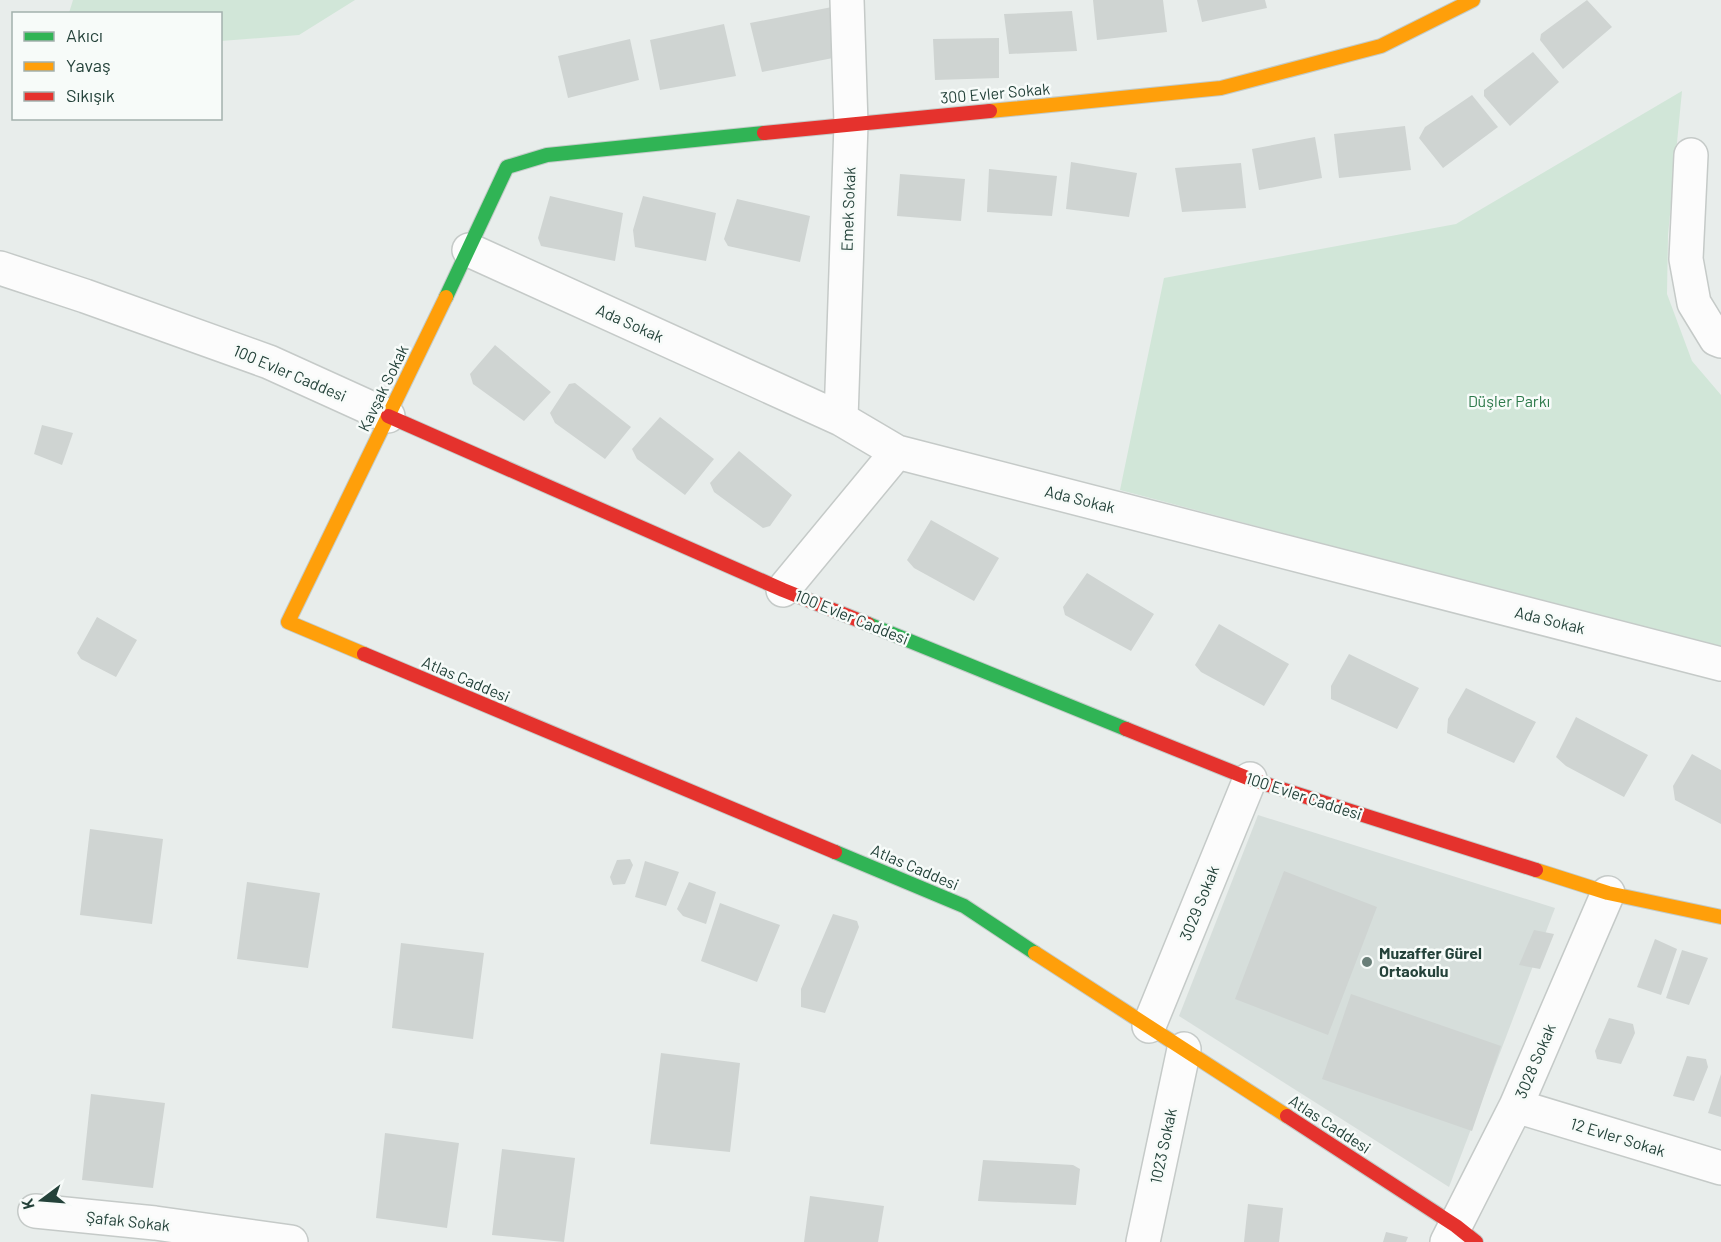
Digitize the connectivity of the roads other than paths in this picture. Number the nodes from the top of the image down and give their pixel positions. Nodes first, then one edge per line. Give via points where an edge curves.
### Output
1 (847, 0) edge
2 (1473, 0) edge
3 (850, 124) junction
4 (1691, 155) dead end
5 (507, 167) joint
6 (469, 250) junction
7 (0, 268) edge
8 (1721, 340) edge
9 (388, 416) junction
10 (841, 419) junction
11 (897, 452) junction
12 (783, 590) junction
13 (288, 622) joint
14 (1721, 664) edge
15 (1250, 779) junction
16 (1608, 893) junction
17 (1721, 917) edge
18 (1149, 1026) junction
19 (1184, 1049) junction
20 (1516, 1106) junction
21 (1721, 1168) edge
22 (35, 1211) dead end
23 (1459, 1237) edge
24 (291, 1242) edge
25 (1143, 1242) edge

1 - 3 street, Emek Sokak
2 - 3 street, 300 Evler Sokak via 1381,46 1221,88
3 - 5 street, 300 Evler Sokak via 547,155
3 - 10 street, Emek Sokak
4 - 8 street via 1686,259 1694,303 1716,339
5 - 6 street, Kavşak Sokak
6 - 9 street, Kavşak Sokak
6 - 10 street, Ada Sokak
7 - 9 street, 100 Evler Caddesi via 269,362
9 - 12 street, 100 Evler Caddesi
9 - 13 street, Kavşak Sokak
10 - 11 street, Ada Sokak
11 - 12 street
11 - 14 street, Ada Sokak
12 - 15 street, 100 Evler Caddesi
13 - 18 street, Atlas Caddesi via 964,906
15 - 16 street, 100 Evler Caddesi
15 - 18 street, 3029 Sokak
16 - 17 street, 100 Evler Caddesi
16 - 20 street, 3028 Sokak
18 - 19 street, Atlas Caddesi
19 - 23 street, Atlas Caddesi
19 - 25 street, 1023 Sokak
20 - 21 street, 12 Evler Sokak
20 - 23 street, 3028 Sokak
22 - 24 street, Şafak Sokak

